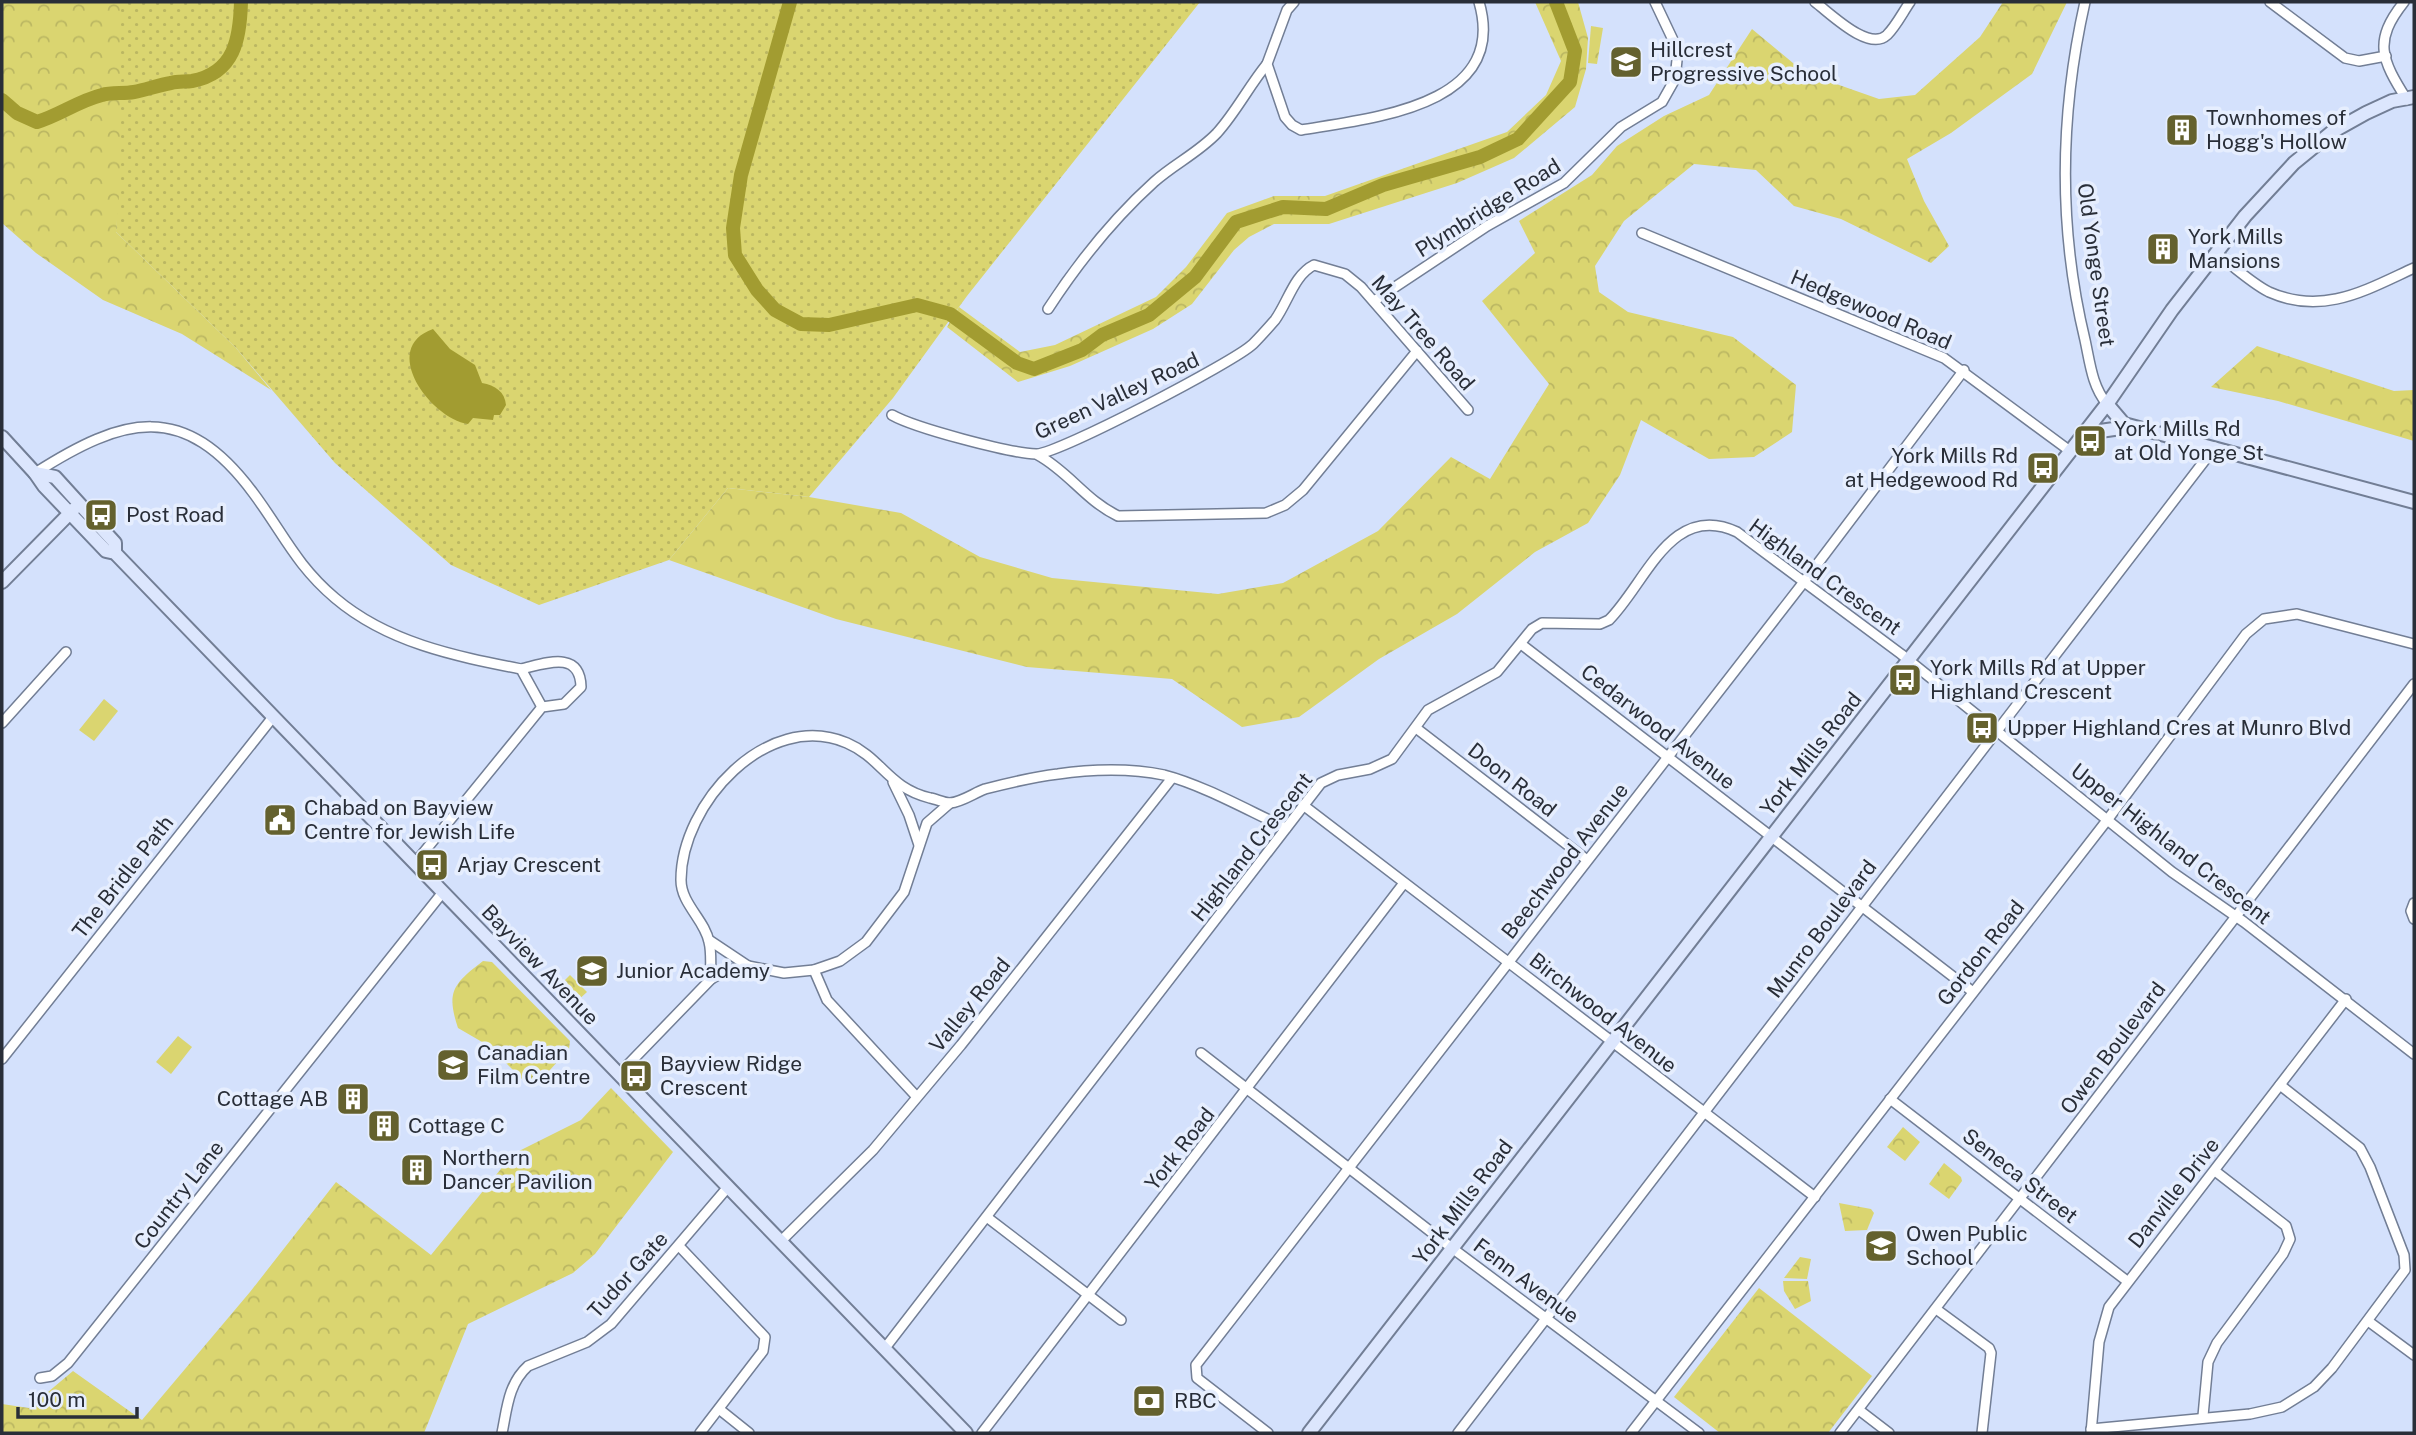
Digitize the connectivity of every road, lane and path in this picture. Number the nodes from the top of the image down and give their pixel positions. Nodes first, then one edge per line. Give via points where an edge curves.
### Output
1 (1294, 2) edge
2 (1479, 2) edge
3 (1655, 2) edge
4 (1815, 2) edge
5 (1909, 2) edge
6 (2085, 2) edge
7 (2270, 2) edge
8 (2404, 2) edge
9 (2386, 56) junction
10 (1267, 64) junction
11 (2408, 99) edge
12 (1642, 233) dead end
13 (2216, 253) junction
14 (1314, 265) joint
15 (2414, 268) edge
16 (1374, 301) junction
17 (1048, 309) dead end
18 (1417, 351) junction
19 (1964, 370) junction
20 (2109, 402) junction
21 (1468, 410) dead end
22 (892, 415) dead end
23 (2139, 427) junction
24 (2, 437) edge
25 (2080, 439) junction
26 (2215, 447) junction
27 (2070, 451) junction
28 (1038, 455) junction
29 (35, 473) junction
30 (2414, 502) edge
31 (74, 508) junction
32 (2, 582) edge
33 (1803, 583) junction
34 (1521, 644) junction
35 (2414, 644) edge
36 (66, 652) dead end
37 (1908, 660) junction
38 (521, 669) junction
39 (2414, 684) edge
40 (542, 707) junction
41 (273, 717) junction
42 (2, 723) edge
43 (1416, 728) junction
44 (1996, 730) junction
45 (1667, 756) junction
46 (1172, 778) junction
47 (892, 781) junction
48 (950, 803) junction
49 (1303, 805) junction
50 (2108, 819) junction
51 (1286, 828) junction
52 (1771, 837) junction
53 (919, 845) junction
54 (1587, 860) junction
55 (415, 863) junction
56 (1404, 883) junction
57 (443, 892) junction
58 (2414, 902) edge
59 (1861, 908) junction
60 (2236, 916) junction
61 (2414, 919) edge
62 (709, 940) junction
63 (1507, 962) junction
64 (748, 966) junction
65 (814, 970) junction
66 (711, 979) junction
67 (1973, 992) junction
68 (2346, 999) junction
69 (1612, 1041) junction
70 (1201, 1053) dead end
71 (2414, 1054) edge
72 (2, 1059) edge
73 (619, 1074) junction
74 (2280, 1085) junction
75 (1248, 1090) junction
76 (916, 1096) junction
77 (1890, 1099) junction
78 (1703, 1113) junction
79 (1349, 1169) junction
80 (2215, 1171) junction
81 (728, 1187) junction
82 (1815, 1197) junction
83 (2020, 1198) junction
84 (988, 1218) junction
85 (781, 1241) junction
86 (679, 1246) junction
87 (1453, 1249) junction
88 (2127, 1281) junction
89 (1089, 1296) junction
90 (1936, 1309) junction
91 (1546, 1317) junction
92 (1121, 1321) dead end
93 (2368, 1321) junction
94 (885, 1348) junction
95 (2414, 1355) edge
96 (40, 1378) dead end
97 (1657, 1400) junction
98 (719, 1409) junction
99 (1859, 1410) junction
100 (2203, 1416) junction
101 (2091, 1431) edge
102 (502, 1433) edge
103 (700, 1433) edge
104 (749, 1433) edge
105 (966, 1433) edge
106 (982, 1433) edge
107 (1268, 1433) edge
108 (1309, 1433) edge
109 (1458, 1433) edge
110 (1631, 1433) edge
111 (1699, 1433) edge
112 (1840, 1433) edge
113 (1889, 1433) edge
114 (1982, 1433) edge

1 - 10 street via 1271,45
2 - 10 street via 1482,53 1469,74 1412,107 1301,130 1285,117
3 - 16 street, Plymbridge Road via 1677,60 1675,79 1662,102 1620,127 1564,183 1487,226
4 - 5 street via 1866,39 1877,40 1887,35
6 - 20 street, Old Yonge Street via 2071,64 2066,122 2067,223 2080,320 2097,393
7 - 9 street via 2345,58 2359,61
8 - 9 street via 2384,32
9 - 11 street
10 - 17 street via 1218,132 1155,181 1107,230
11 - 13 main road, York Mills Road via 2365,113 2301,156 2261,196
12 - 19 street, Hedgewood Road
13 - 15 street via 2269,292 2305,301 2333,302
13 - 20 main road, York Mills Road
14 - 16 street, May Tree Road via 1345,274
14 - 28 street, Green Valley Road via 1304,270 1259,337 1223,366
16 - 18 street, May Tree Road
18 - 21 street, May Tree Road
18 - 28 street via 1303,490 1266,513 1118,516 1099,507
19 - 27 street, Hedgewood Road
19 - 33 street, Beechwood Avenue
20 - 23 main road via 2117,419
20 - 25 main road, York Mills Road
22 - 28 street, Green Valley Road via 955,436
23 - 25 main road via 2101,430
23 - 26 main road
24 - 29 main road, Bayview Avenue
25 - 27 main road, York Mills Road
26 - 30 main road
26 - 44 street, Munro Boulevard
27 - 37 main road, York Mills Road
29 - 31 main road, Bayview Avenue via 55,477
29 - 38 street via 118,429 156,426 192,437 224,459 254,494 300,565 336,599 386,633 453,655
31 - 32 main road
31 - 41 main road, Bayview Avenue via 115,543 115,553
33 - 34 street, Highland Crescent via 1737,532 1702,524 1682,532 1665,548 1609,620 1600,624 1542,623
33 - 37 street, Highland Crescent
33 - 45 street, Beechwood Avenue
34 - 43 street, Highland Crescent via 1497,672 1428,710
34 - 45 street, Cedarwood Avenue
35 - 50 street, Gordon Road via 2297,614 2264,619 2246,635
36 - 42 street
37 - 44 street, Upper Highland Crescent
37 - 52 main road, York Mills Road
38 - 40 street
38 - 40 street via 555,660 578,671 581,687 575,696 564,704
39 - 60 street, Owen Boulevard
40 - 55 street
41 - 55 main road, Bayview Avenue
41 - 72 street, The Bridle Path
43 - 49 street, Highland Crescent via 1385,763 1329,779
43 - 54 street, Doon Road
44 - 50 street, Upper Highland Crescent
44 - 59 street, Munro Boulevard
45 - 52 street, Cedarwood Avenue
45 - 54 street, Beechwood Avenue
46 - 48 street via 1123,771 1058,774
46 - 51 street
46 - 76 street, Valley Road
47 - 48 street via 909,792
47 - 53 street
47 - 62 street via 868,754 817,735 786,738 754,753 733,770 693,825 683,851 681,883 688,906
48 - 53 street via 927,823
49 - 51 street, Highland Crescent
49 - 56 street, Birchwood Avenue
50 - 60 street, Upper Highland Crescent via 2172,872
50 - 67 street, Gordon Road
51 - 84 street, Highland Crescent
52 - 59 street, Cedarwood Avenue
52 - 69 main road, York Mills Road
53 - 65 street via 904,892 866,942 840,961
54 - 63 street, Beechwood Avenue
55 - 57 main road, Bayview Avenue
56 - 63 street, Birchwood Avenue
56 - 75 street, York Road
57 - 73 main road, Bayview Avenue
57 - 96 street, Country Lane via 68,1363 52,1376
58 - 61 street
59 - 67 street, Cedarwood Avenue
59 - 78 street, Munro Boulevard
60 - 68 street, Upper Highland Crescent
60 - 83 street, Owen Boulevard
62 - 64 street
62 - 66 street
63 - 69 street, Birchwood Avenue
63 - 79 street, Beechwood Avenue
64 - 65 street via 784,973
64 - 66 street
65 - 76 street via 827,1000
66 - 73 street
67 - 77 street, Gordon Road
68 - 71 street, Upper Highland Crescent
68 - 74 street, Danville Drive
69 - 78 street, Birchwood Avenue
69 - 87 main road, York Mills Road
70 - 75 street, Fenn Avenue
73 - 81 main road, Bayview Avenue
74 - 80 street, Danville Drive
74 - 93 street via 2360,1148 2399,1241 2405,1270
75 - 79 street, Fenn Avenue
75 - 89 street, York Road
76 - 85 street, Valley Road via 873,1150
77 - 82 street, Gordon Road
77 - 83 street, Seneca Street
78 - 82 street, Birchwood Avenue
78 - 91 street, Munro Boulevard
79 - 87 street, Fenn Avenue
79 - 107 street, Beechwood Avenue via 1196,1365 1197,1378
80 - 88 street, Danville Drive
80 - 100 street via 2286,1226 2290,1239 2217,1343 2208,1362
81 - 85 main road, Bayview Avenue
81 - 86 street, Tudor Gate
82 - 97 street, Gordon Road
83 - 88 street, Seneca Street
83 - 90 street, Owen Boulevard
84 - 89 street
84 - 94 street, Highland Crescent
85 - 94 main road, Bayview Avenue
86 - 98 street via 765,1337 763,1352
86 - 102 street, Tudor Gate via 605,1329 522,1372 510,1393
87 - 91 street, Fenn Avenue
87 - 108 main road, York Mills Road
88 - 101 street, Danville Drive via 2103,1323
89 - 92 street
89 - 106 street, York Road
90 - 99 street, Owen Boulevard
90 - 114 street via 1991,1353
91 - 97 street, Fenn Avenue
91 - 109 street, Munro Boulevard
93 - 95 street
93 - 100 street via 2332,1368 2291,1403 2270,1411
94 - 105 main road, Bayview Avenue
97 - 110 street, Gordon Road
97 - 111 street, Fenn Avenue
98 - 103 street
98 - 104 street
99 - 112 street, Owen Boulevard
99 - 113 street
100 - 101 street

